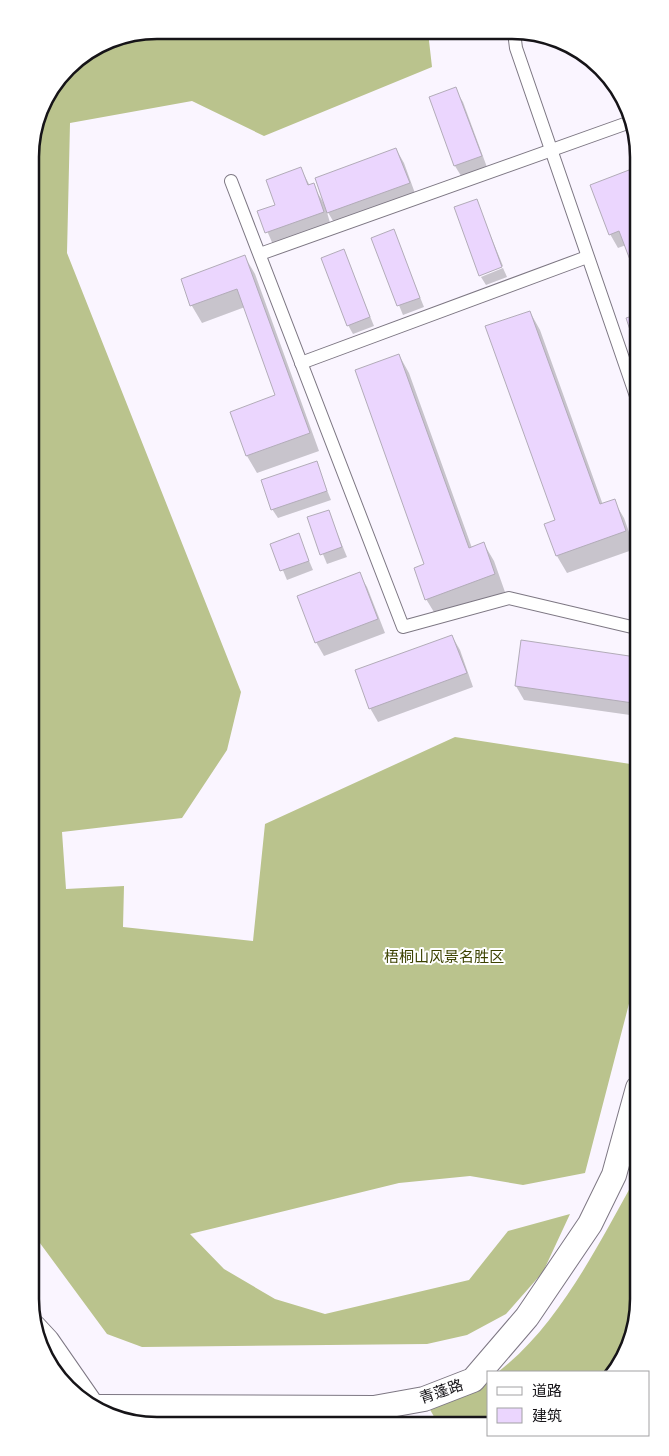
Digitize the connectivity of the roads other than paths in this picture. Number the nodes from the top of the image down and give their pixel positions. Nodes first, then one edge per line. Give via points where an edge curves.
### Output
1 (515, 39) edge
2 (625, 124) edge
3 (550, 150) junction
4 (231, 181) dead end
5 (260, 254) junction
6 (587, 257) junction
7 (301, 363) junction
8 (630, 378) edge
9 (630, 627) edge
10 (630, 1117) edge
11 (47, 1341) edge
12 (80, 1389) edge
13 (110, 1407) edge

1 - 3 lane
2 - 3 lane
3 - 5 lane
3 - 6 lane
4 - 5 lane
5 - 7 lane
6 - 7 lane
6 - 8 lane
7 - 9 lane via 403,627 509,598
10 - 13 street, 青蓬路 via 614,1175 590,1224 527,1317 473,1380 424,1399 374,1408
11 - 12 street

